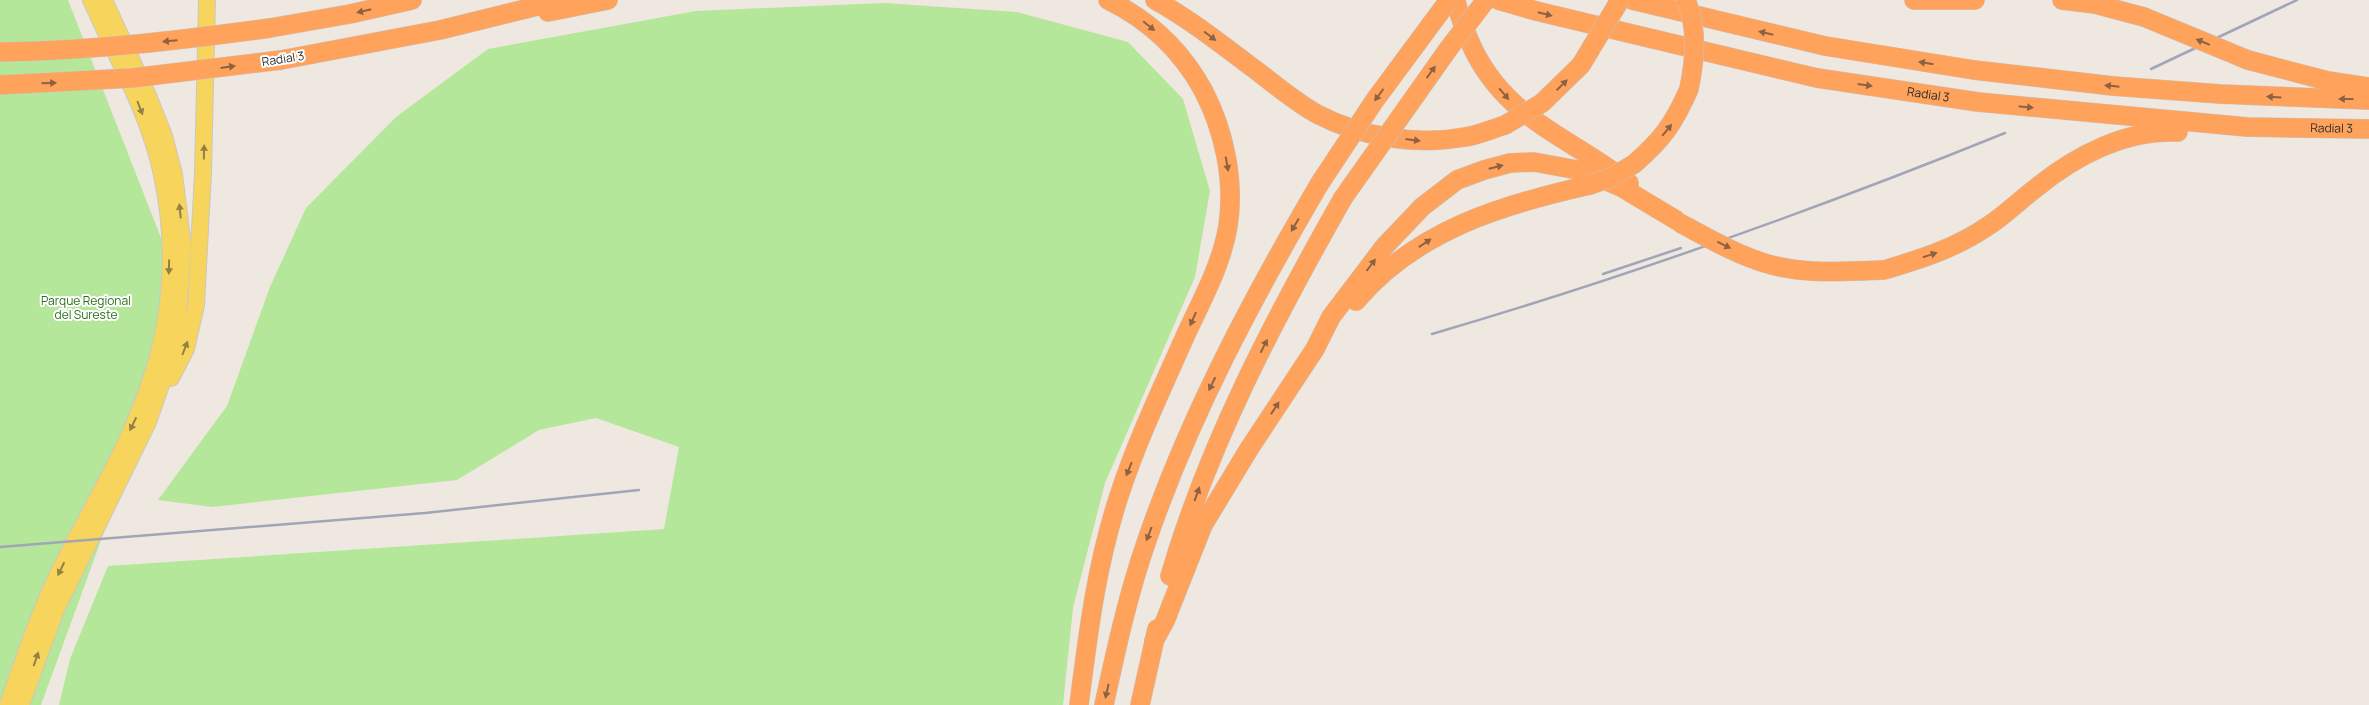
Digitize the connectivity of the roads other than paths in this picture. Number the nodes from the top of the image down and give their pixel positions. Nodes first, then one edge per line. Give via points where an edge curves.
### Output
1 (91, 0) edge
2 (104, 0) edge
3 (207, 0) edge
4 (412, 0) edge
5 (562, 0) edge
6 (608, 0) edge
7 (1108, 0) edge
8 (1154, 0) edge
9 (1449, 0) edge
10 (1456, 0) edge
11 (1486, 0) edge
12 (1498, 0) edge
13 (1620, 0) edge
14 (1632, 0) edge
15 (1686, 0) edge
16 (1914, 0) edge
17 (1975, 0) edge
18 (2062, 0) edge
19 (350, 48) junction
20 (0, 52) edge
21 (0, 85) edge
22 (2369, 87) edge
23 (2369, 100) edge
24 (2369, 129) edge
25 (2369, 136) edge
26 (1678, 221) junction
27 (1315, 349) junction
28 (148, 422) junction
29 (1154, 641) junction
30 (8, 705) edge
31 (21, 705) edge
32 (1079, 705) edge
33 (1104, 705) edge
34 (1140, 705) edge

1 -> 30 main road via 137,102 162,175 170,245 167,308 155,366 137,416 56,579 30,640
28 -> 2 main road via 163,379 178,314 183,246 179,203 164,136
28 -> 3 main road via 186,349 196,305
4 -> 20 highway, bridge via 350,14 184,40
5 - 19 highway, Radial 3
6 - 19 highway via 448,34
7 -> 32 highway via 1127,9 1166,40 1196,78 1215,117 1224,147 1230,180 1230,204 1228,227 1218,262 1121,490 1102,554
8 -> 13 highway, bridge via 1186,17 1317,114 1368,134 1425,142 1466,137 1505,125 1542,103 1581,65
9 -> 33 highway, bridge via 1375,100 1320,183 1276,256 1195,418 1146,540 1124,614
10 -> 26 highway via 1476,55 1516,108 1606,165
29 -> 11 highway, bridge via 1180,541 1224,427 1303,268 1343,198
12 -> 24 highway, Radial 3 via 1817,78 1959,99 2173,122
23 -> 14 highway via 2230,95 1974,70 1825,46
27 -> 15 highway, bridge via 1366,289 1430,240 1472,219 1518,202 1612,177 1654,147 1675,121 1689,89 1695,42
16 - 17 highway
22 -> 18 highway, bridge via 2328,81 2248,60 2144,17 2095,4
21 -> 19 highway, Radial 3, bridge via 132,78
26 -> 25 highway, bridge via 1768,264 1828,272 1884,270 1937,254 1964,241 2075,160 2146,133 2248,137
27 -> 26 highway via 1331,317 1384,247 1422,207 1457,180 1484,170 1510,163 1534,162 1570,167 1621,187
29 -> 27 highway via 1203,525
31 -> 28 main road via 56,610
29 - 34 highway

